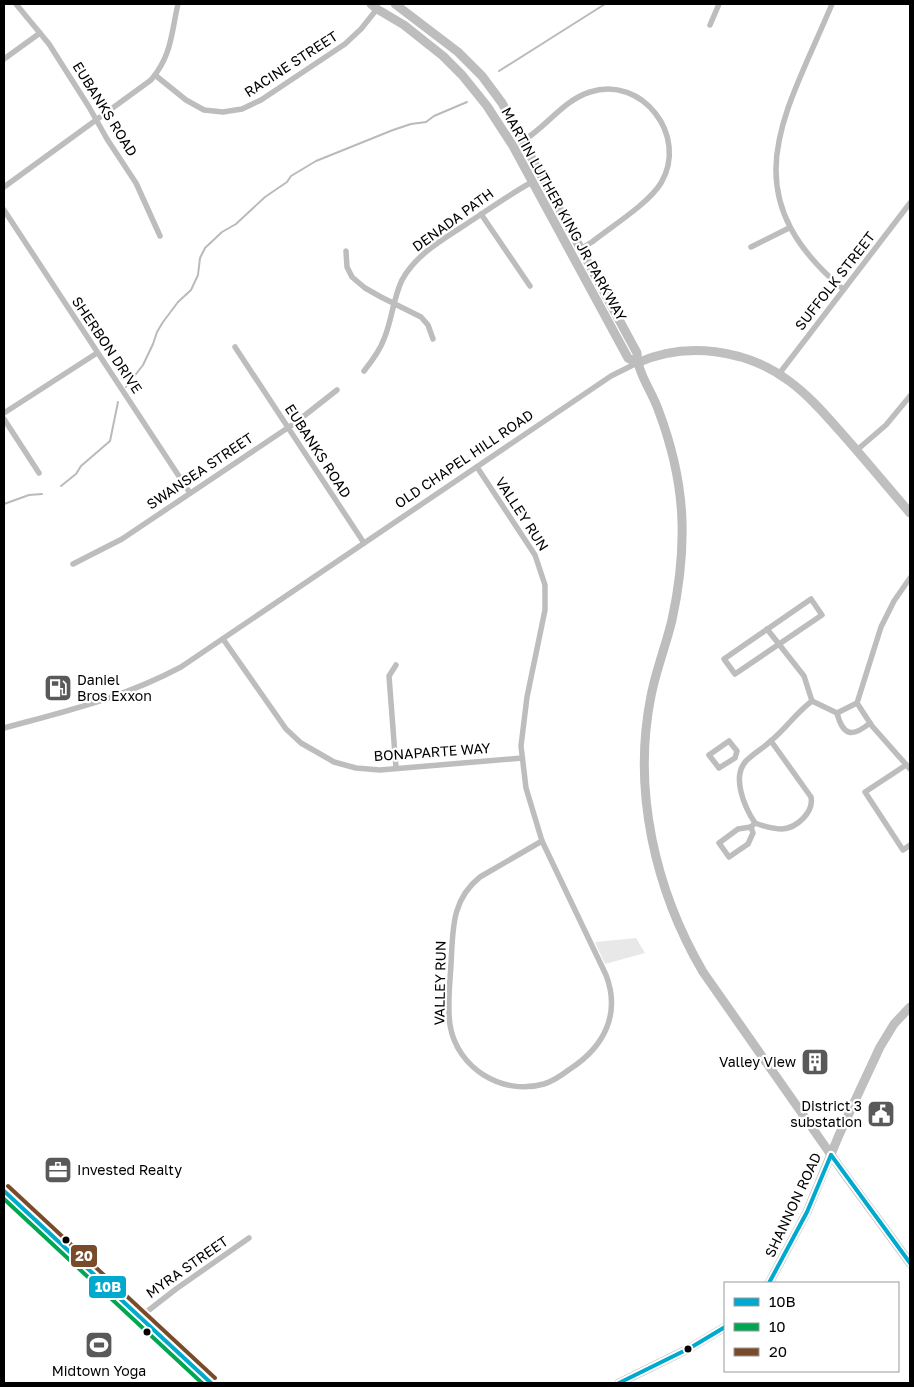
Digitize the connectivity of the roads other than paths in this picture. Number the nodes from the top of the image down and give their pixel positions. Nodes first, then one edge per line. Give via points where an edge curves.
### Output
1 (16, 4) edge
2 (178, 4) edge
3 (395, 4) edge
4 (719, 4) edge
5 (832, 4) edge
6 (374, 7) edge
7 (710, 25) dead end
8 (40, 33) junction
9 (4, 58) edge
10 (155, 75) junction
11 (96, 120) junction
12 (523, 141) junction
13 (532, 182) junction
14 (4, 187) edge
15 (910, 203) edge
16 (4, 210) edge
17 (481, 214) junction
18 (789, 228) junction
19 (160, 236) dead end
20 (751, 247) dead end
21 (582, 248) junction
22 (346, 251) dead end
23 (530, 286) dead end
24 (843, 289) junction
25 (393, 304) junction
26 (433, 340) dead end
27 (235, 346) dead end
28 (97, 353) junction
29 (637, 363) junction
30 (364, 371) dead end
31 (779, 374) junction
32 (337, 390) dead end
33 (910, 396) edge
34 (4, 413) edge
35 (4, 419) edge
36 (288, 428) junction
37 (857, 450) junction
38 (477, 467) junction
39 (39, 473) dead end
40 (190, 493) junction
41 (910, 514) edge
42 (364, 543) junction
43 (73, 564) dead end
44 (910, 578) edge
45 (767, 629) junction
46 (223, 639) junction
47 (778, 644) junction
48 (396, 665) dead end
49 (812, 701) junction
50 (857, 703) junction
51 (837, 713) junction
52 (870, 723) junction
53 (4, 728) edge
54 (771, 741) junction
55 (522, 758) junction
56 (735, 758) junction
57 (743, 764) junction
58 (908, 767) edge
59 (396, 768) junction
60 (753, 825) junction
61 (542, 841) junction
62 (910, 845) edge
63 (910, 1007) edge
64 (831, 1155) junction
65 (4, 1191) edge
66 (249, 1238) dead end
67 (910, 1263) edge
68 (770, 1282) edge
69 (140, 1317) junction
70 (724, 1328) edge
71 (211, 1383) edge
72 (619, 1383) edge

1 - 8 street, EUBANKS ROAD
2 - 10 street via 170,47
3 - 12 main road, MARTIN LUTHER KING JR PARKWAY via 458,52 482,76 502,103
4 - 7 street
5 - 18 street via 778,137 777,184
6 - 10 street, RACINE STREET via 361,30 345,44 242,109 204,110
6 - 13 main road, MARTIN LUTHER KING JR PARKWAY via 429,44 462,76 488,106
8 - 9 street
8 - 11 street, EUBANKS ROAD
10 - 11 street
11 - 14 street
11 - 19 street, EUBANKS ROAD via 136,183
12 - 21 main road, MARTIN LUTHER KING JR PARKWAY
12 - 21 street via 567,104 597,90 618,90 637,96 662,123 670,157 661,182 648,198
13 - 17 street, DENADA PATH
13 - 29 main road, MARTIN LUTHER KING JR PARKWAY via 628,358
15 - 24 street, SUFFOLK STREET
16 - 28 street, SHERBON DRIVE
17 - 23 street
17 - 25 street, DENADA PATH via 421,257 403,280
18 - 20 street
18 - 24 street via 810,258
21 - 29 main road, MARTIN LUTHER KING JR PARKWAY via 637,353
22 - 25 street via 347,267 352,277
24 - 31 street, SUFFOLK STREET
25 - 26 street via 421,317 428,325
25 - 30 street, DENADA PATH via 384,338
27 - 36 street, EUBANKS ROAD
28 - 34 street
28 - 40 street, SHERBON DRIVE
29 - 31 street, OLD CHAPEL HILL ROAD via 672,352 705,350 742,357
29 - 38 street, OLD CHAPEL HILL ROAD via 611,376
29 - 64 main road, MARTIN LUTHER KING JR PARKWAY via 658,407 674,458 682,522 678,589 650,698 645,738 645,782 656,860 667,898 688,947
31 - 37 street, OLD CHAPEL HILL ROAD via 822,411
32 - 36 street, SWANSEA STREET
33 - 37 street via 886,425
35 - 39 street
36 - 40 street, SWANSEA STREET
36 - 42 street, EUBANKS ROAD
37 - 41 street, OLD CHAPEL HILL ROAD
38 - 42 street, OLD CHAPEL HILL ROAD
38 - 55 street, VALLEY RUN via 535,555 545,586 545,610 522,730
40 - 43 street, SWANSEA STREET via 111,546
42 - 46 street, OLD CHAPEL HILL ROAD
44 - 50 street via 881,627
45 - 47 street
45 - 47 street via 724,658 735,674
45 - 47 street via 811,599 822,615
46 - 53 street, OLD CHAPEL HILL ROAD via 180,667 137,689 88,706
46 - 59 street, BONAPARTE WAY via 274,714 301,744 328,759 356,768
47 - 49 street via 804,676
48 - 59 street via 389,676
49 - 51 street
49 - 54 street
50 - 51 street
50 - 52 street
51 - 52 street via 840,722 851,733
52 - 58 street
54 - 57 street
54 - 60 street via 811,797 812,808 790,827
55 - 59 street, BONAPARTE WAY
55 - 61 street, VALLEY RUN via 526,788
56 - 56 street via 737,751 729,741 710,754 719,768
56 - 57 street
57 - 60 street via 741,792
58 - 62 street via 865,792 903,850
60 - 60 street via 738,828 719,843 729,857 748,844 754,833
61 - 61 street, VALLEY RUN via 471,884 458,905 454,925 449,1019 455,1043 477,1071 512,1086 544,1084 581,1062 602,1039 610,1014 611,991 606,975
63 - 64 street, SHANNON ROAD via 880,1046
64 - 67 main road, MARTIN LUTHER KING JR PARKWAY
64 - 68 street, SHANNON ROAD via 807,1212
65 - 69 street
66 - 69 street, MYRA STREET
69 - 71 street
70 - 72 street

